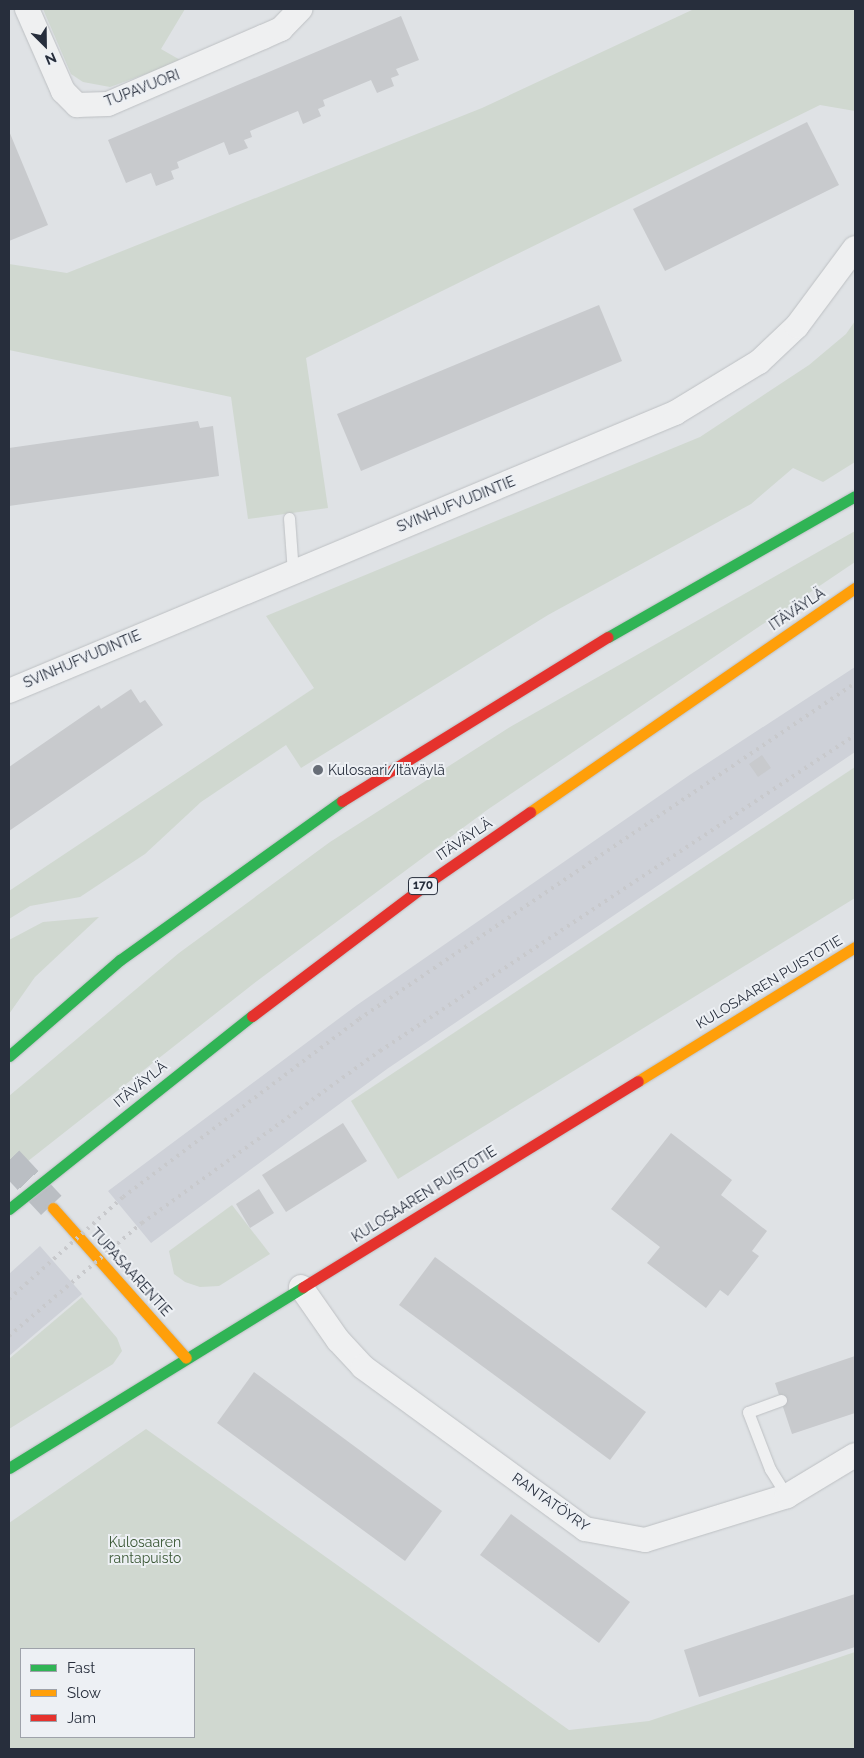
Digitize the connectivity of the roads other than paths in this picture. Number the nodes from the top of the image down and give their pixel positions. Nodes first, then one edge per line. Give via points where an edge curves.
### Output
1 (28, 9) edge
2 (300, 9) edge
3 (855, 248) edge
4 (855, 496) edge
5 (288, 518) dead end
6 (293, 572) junction
7 (855, 588) edge
8 (9, 691) edge
9 (855, 947) edge
10 (9, 1056) edge
11 (53, 1208) tunnel mouth
12 (9, 1209) edge
13 (301, 1287) junction
14 (186, 1358) junction
15 (781, 1400) dead end
16 (855, 1455) edge
17 (9, 1468) edge
18 (787, 1496) junction

1 - 2 street, TUPAVUORI via 63,91 76,105 108,104 281,29
3 - 6 street, SVINHUFVUDINTIE via 797,326 759,362 710,394 675,413
4 - 10 main road via 588,648 332,807 120,960
5 - 6 lane
6 - 8 street, SVINHUFVUDINTIE
7 - 12 main road, ITÄVÄYLÄ / 170 via 433,878 202,1054
9 - 13 main road, KULOSAAREN PUISTOTIE
11 - 14 main road, TUPASAARENTIE
13 - 14 main road, KULOSAAREN PUISTOTIE
13 - 18 street, RANTATÖYRY via 338,1340 363,1367 586,1529 645,1540
14 - 17 main road, KULOSAAREN PUISTOTIE
15 - 18 lane via 748,1412 770,1469
16 - 18 street, RANTATÖYRY

